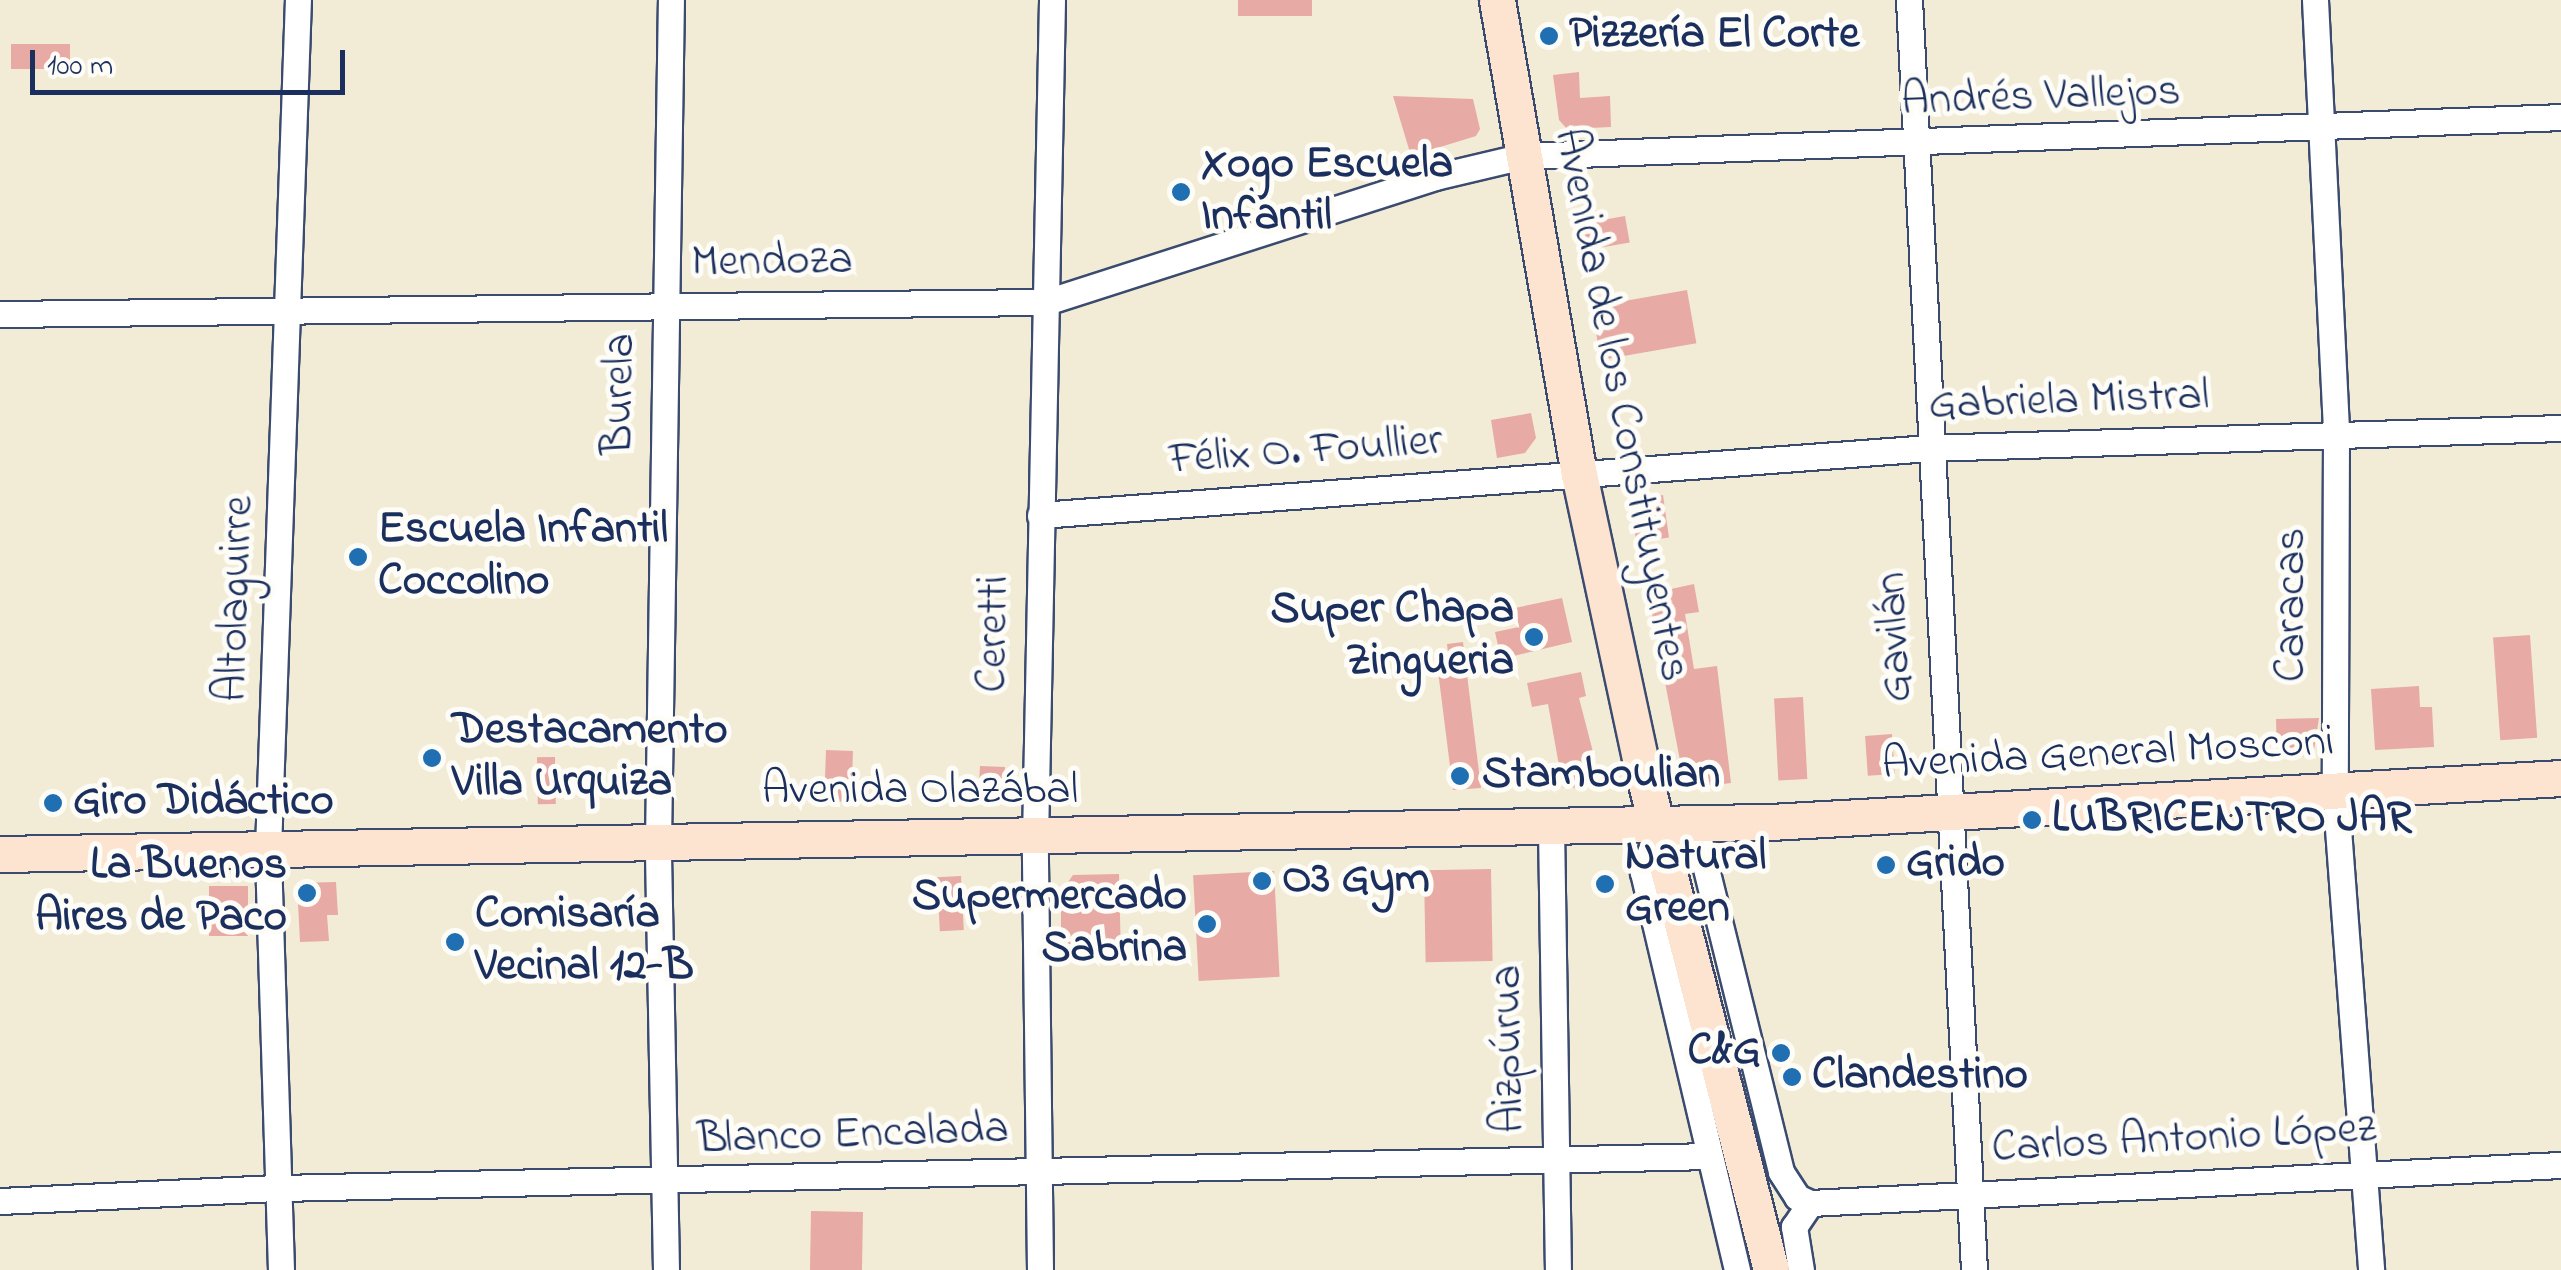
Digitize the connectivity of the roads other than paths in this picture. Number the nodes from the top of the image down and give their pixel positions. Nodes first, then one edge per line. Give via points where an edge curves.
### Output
1 (298, 0) edge
2 (671, 0) edge
3 (1052, 0) edge
4 (1497, 0) edge
5 (1909, 0) edge
6 (2315, 0) edge
7 (2561, 117) edge
8 (2321, 129) junction
9 (1915, 146) junction
10 (1524, 156) junction
11 (1046, 302) junction
12 (665, 306) junction
13 (0, 314) edge
14 (292, 314) junction
15 (2561, 428) edge
16 (2336, 437) junction
17 (1928, 448) junction
18 (1579, 474) junction
19 (1040, 515) junction
20 (2561, 778) edge
21 (2335, 789) junction
22 (1948, 813) junction
23 (1677, 825) junction
24 (1551, 827) junction
25 (1035, 840) junction
26 (658, 842) junction
27 (268, 849) junction
28 (0, 854) edge
29 (1709, 1156) junction
30 (1554, 1160) junction
31 (2561, 1164) edge
32 (1038, 1173) junction
33 (2362, 1174) junction
34 (664, 1184) junction
35 (1972, 1193) junction
36 (279, 1195) junction
37 (0, 1201) edge
38 (1810, 1203) junction
39 (266, 1270) edge
40 (280, 1270) edge
41 (298, 1270) edge
42 (666, 1270) edge
43 (1040, 1270) edge
44 (1558, 1270) edge
45 (1737, 1270) edge
46 (1771, 1270) edge
47 (1802, 1270) edge
48 (1974, 1270) edge
49 (2371, 1270) edge

1 - 14 street, Altolaguirre
2 - 12 street, Burela
3 - 11 street, Ceretti
4 - 10 main road, Avenida de los Constituyentes
5 - 9 street, Gavilán
6 - 8 street, Caracas
7 - 8 street, Andrés Vallejos
8 - 9 street, Andrés Vallejos
8 - 16 street, Caracas
9 - 10 street, Andrés Vallejos
9 - 17 street, Gavilán
10 - 11 street, Mendoza via 1435,177
10 - 18 main road, Avenida de los Constituyentes
11 - 12 street, Mendoza
11 - 19 street, Ceretti
12 - 14 street, Mendoza
12 - 26 street, Burela
13 - 14 street, Mendoza
14 - 27 street, Altolaguirre
15 - 16 street, Gabriela Mistral
16 - 17 street, Gabriela Mistral
16 - 21 street, Caracas
17 - 18 street, Gabriela Mistral
17 - 22 street, Gavilán
18 - 19 street, Félix O. Foullier
18 - 23 main road, Avenida de los Constituyentes
19 - 25 street, Ceretti
20 - 21 main road, Avenida General Mosconi
21 - 22 main road, Avenida General Mosconi
21 - 33 street, Caracas
22 - 23 main road, Avenida General Mosconi
22 - 35 street, Gavilán
23 - 24 main road, Avenida Olazábal
23 - 29 street via 1642,872
23 - 38 street, Avenida de los Constituyentes via 1780,1172 1797,1197
23 - 46 main road, Avenida de los Constituyentes
24 - 25 main road, Avenida Olazábal
24 - 30 street, Aizpúrua
25 - 26 main road, Avenida Olazábal
25 - 32 street, Ceretti
26 - 27 main road, Avenida Olazábal
26 - 34 street, Burela
27 - 28 main road, Avenida Olazábal
27 - 36 street, Altolaguirre
29 - 30 street, Blanco Encalada
29 - 45 street
30 - 32 street, Blanco Encalada
30 - 44 street, Aizpúrua
31 - 33 street, Carlos Antonio López
32 - 34 street, Blanco Encalada
32 - 43 street, Ceretti
33 - 35 street, Carlos Antonio López
33 - 49 street, Caracas
34 - 36 street, Blanco Encalada
34 - 42 street, Burela
35 - 38 street, Carlos Antonio López
35 - 48 street, Gavilán
36 - 37 street, Blanco Encalada
36 - 39 street, Altolaguirre via 266,1224
36 - 40 street, Altolaguirre
36 - 41 street, Altolaguirre via 297,1220
38 - 47 street via 1794,1227

